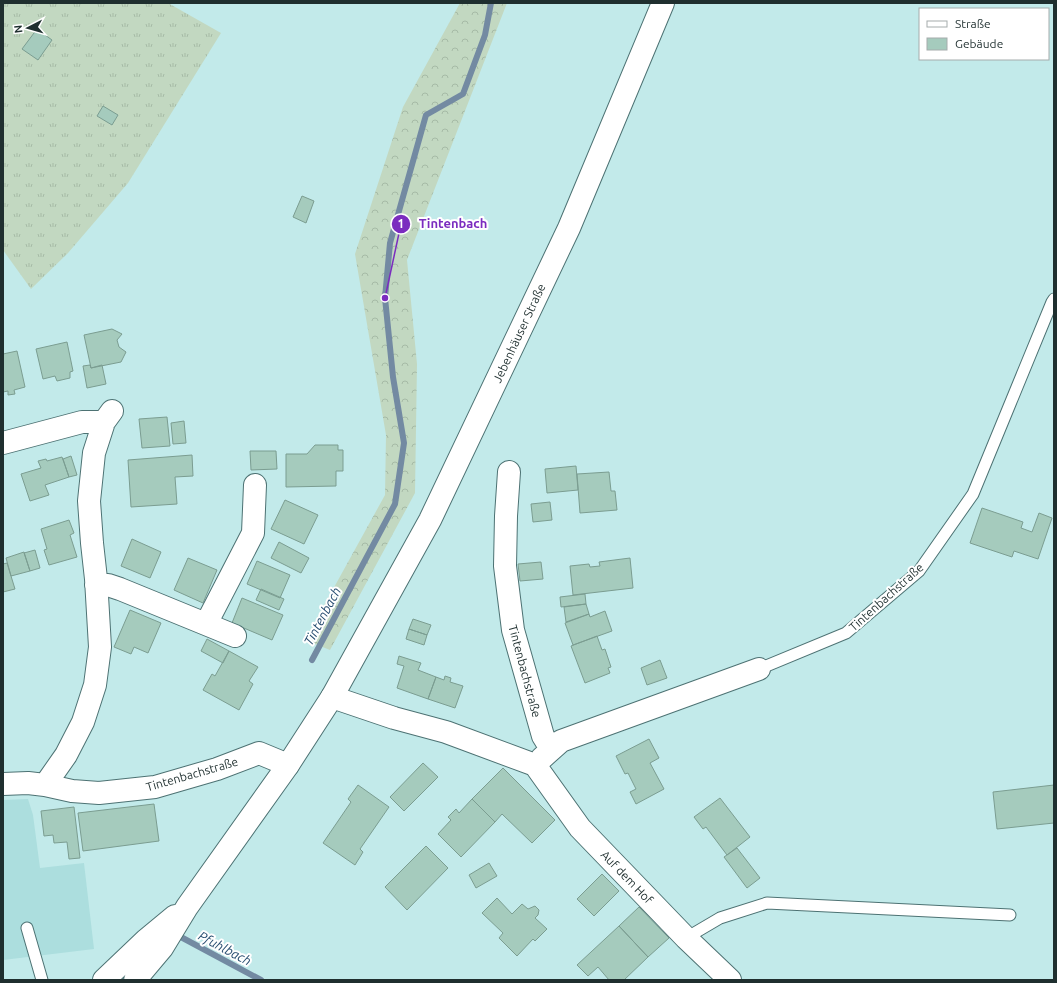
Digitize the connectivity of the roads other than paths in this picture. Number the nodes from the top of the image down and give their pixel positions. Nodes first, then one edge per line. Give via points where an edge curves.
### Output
1 (663, 3) edge
2 (1054, 299) edge
3 (3, 443) edge
4 (509, 472) dead end
5 (255, 485) dead end
6 (96, 585) junction
7 (206, 624) junction
8 (235, 636) dead end
9 (759, 669) joint
10 (332, 697) junction
11 (551, 749) junction
12 (288, 765) junction
13 (535, 765) junction
14 (3, 784) edge
15 (45, 785) junction
16 (187, 907) junction
17 (1010, 915) dead end
18 (27, 928) dead end
19 (686, 938) junction
20 (42, 980) edge
21 (104, 980) edge
22 (135, 980) edge
23 (730, 980) edge

1 - 10 street, Jebenhäuser Straße via 570,228 430,520
2 - 9 lane, Tintenbachstraße via 973,494 919,571 846,634
3 - 6 street via 108,417 94,452 89,501
4 - 11 street, Tintenbachstraße via 505,566 513,630 543,736
5 - 7 street via 253,533
6 - 7 street via 120,589
6 - 15 street via 100,647 95,684 83,722
7 - 8 street
9 - 11 street, Tintenbachstraße via 561,741
10 - 12 street
10 - 13 street via 446,732
11 - 13 street, Tintenbachstraße
12 - 15 street, Tintenbachstraße via 259,753 155,787 99,793
12 - 16 street
13 - 19 street, Auf dem Hof via 580,828
14 - 15 street, Tintenbachstraße
16 - 21 street via 146,940
16 - 22 street via 162,948
17 - 19 lane via 767,903 720,918
18 - 20 lane
19 - 23 street, Auf dem Hof

